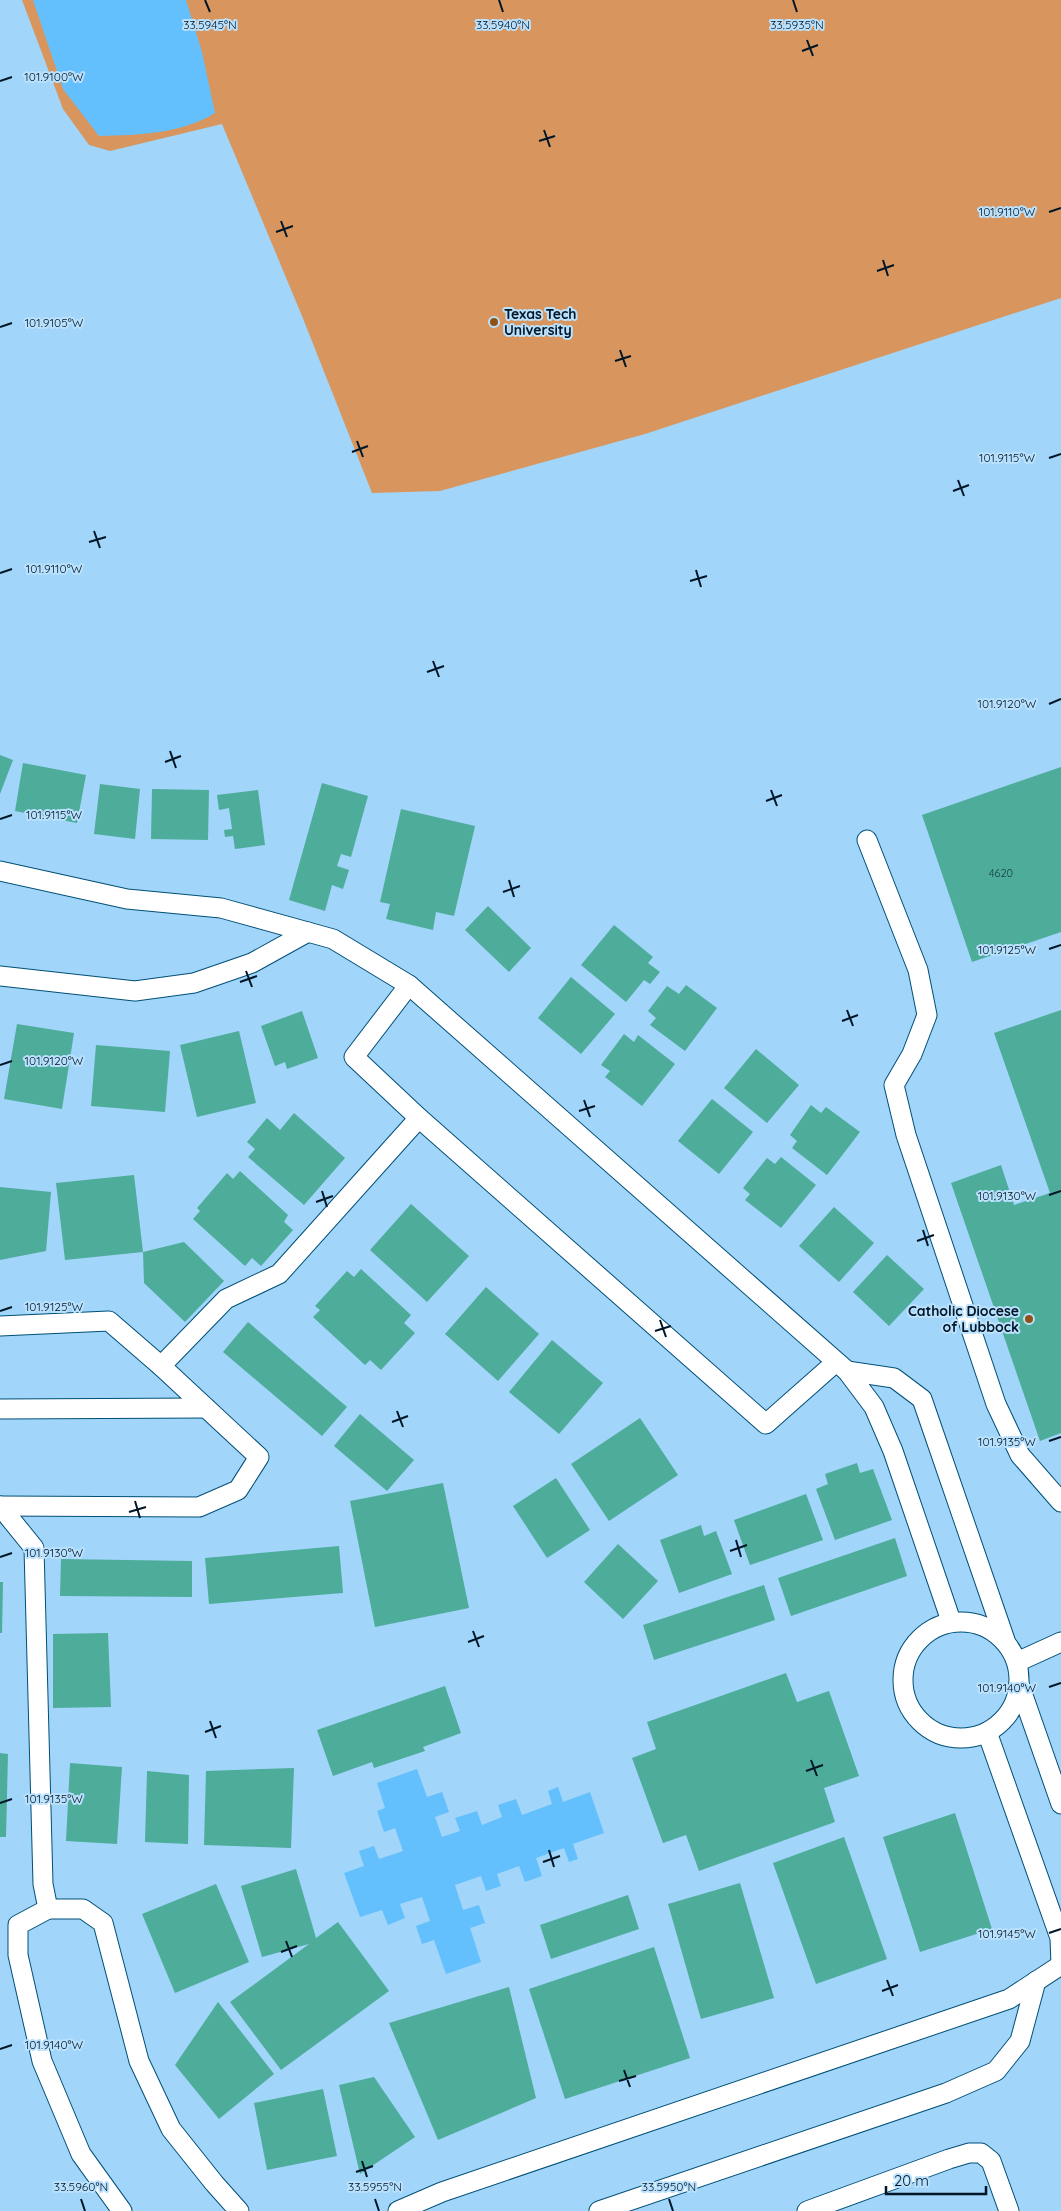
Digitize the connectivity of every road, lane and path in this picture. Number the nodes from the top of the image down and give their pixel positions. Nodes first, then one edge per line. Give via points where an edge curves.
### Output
1 (867, 840) dead end
2 (0, 871) edge
3 (308, 932) junction
4 (0, 976) edge
5 (409, 986) junction
6 (419, 1118) junction
7 (0, 1326) edge
8 (161, 1366) junction
9 (841, 1367) junction
10 (206, 1408) junction
11 (0, 1409) edge
12 (1061, 1502) edge
13 (0, 1506) edge
14 (951, 1621) junction
15 (1005, 1640) junction
16 (1061, 1642) edge
17 (1017, 1662) junction
18 (1019, 1684) junction
19 (987, 1732) junction
20 (1061, 1804) edge
21 (48, 1909) junction
22 (1061, 1965) edge
23 (1036, 1981) junction
24 (122, 2211) edge
25 (239, 2211) edge
26 (398, 2211) edge
27 (599, 2211) edge
28 (807, 2211) edge
29 (1009, 2211) edge

1 - 12 lane via 918,970 927,1015 912,1054 894,1085 906,1136 996,1404 1020,1455
2 - 3 lane via 127,899 221,908
3 - 4 lane via 252,964 194,983 135,991
3 - 5 lane via 333,939
5 - 6 lane via 354,1057
5 - 9 lane
6 - 8 lane via 279,1274 226,1299
6 - 9 lane via 766,1424
7 - 8 lane via 110,1321
8 - 10 lane
9 - 14 lane via 874,1407 893,1452
9 - 15 lane via 894,1378 922,1399
10 - 11 lane
10 - 13 lane via 259,1457 238,1490 199,1507
13 - 21 lane via 34,1548 44,1884
14 - 15 lane via 971,1621 989,1627
14 - 19 lane via 933,1628 917,1640 907,1657 902,1676 905,1695 913,1713 926,1727 944,1736 963,1739
15 - 17 lane
16 - 17 lane
17 - 18 lane
18 - 19 lane via 1011,1711 998,1726
18 - 20 lane
19 - 22 lane via 1060,1938
21 - 24 lane via 18,1925 18,1955 42,2061 81,2154
21 - 25 lane via 83,1909 103,1923 143,2070 171,2128
22 - 23 lane
23 - 26 lane via 1009,1999 442,2192
23 - 27 lane via 1020,2041 996,2071 946,2093
28 - 29 lane via 969,2153 981,2153 991,2161

